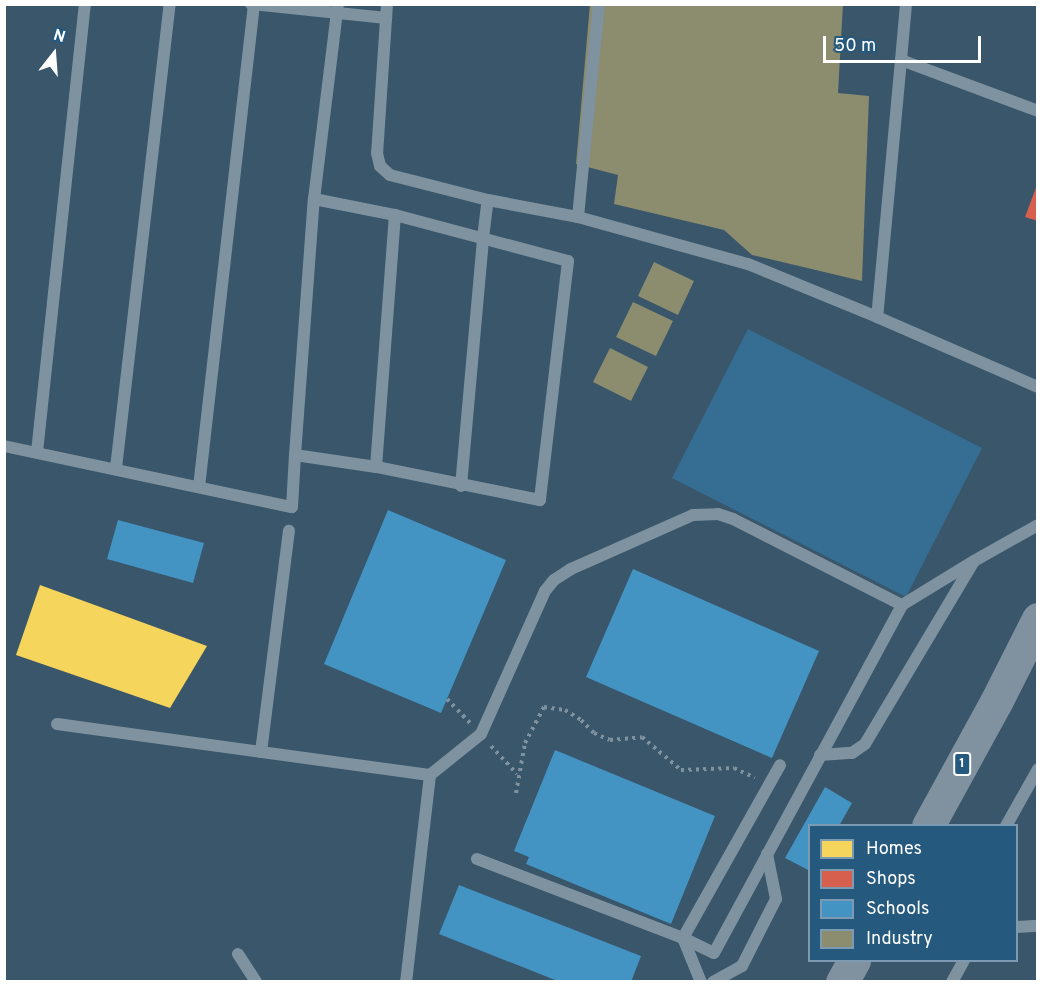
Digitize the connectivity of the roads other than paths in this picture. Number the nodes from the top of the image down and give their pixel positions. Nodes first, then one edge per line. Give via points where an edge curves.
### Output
1 (85, 4) edge
2 (170, 4) edge
3 (387, 4) edge
4 (598, 4) edge
5 (906, 4) edge
6 (253, 5) edge
7 (338, 9) edge
8 (386, 18) junction
9 (901, 60) junction
10 (1038, 111) edge
11 (314, 199) junction
12 (489, 200) junction
13 (395, 215) junction
14 (578, 217) junction
15 (483, 238) junction
16 (877, 317) junction
17 (1038, 387) edge
18 (4, 446) edge
19 (36, 452) junction
20 (295, 455) junction
21 (376, 467) junction
22 (116, 468) junction
23 (199, 486) junction
24 (461, 486) junction
25 (1038, 525) edge
26 (290, 531) dead end
27 (974, 561) junction
28 (902, 605) junction
29 (1038, 619) edge
30 (57, 724) dead end
31 (261, 752) junction
32 (820, 755) junction
33 (780, 765) dead end
34 (1038, 769) edge
35 (430, 775) junction
36 (929, 824) edge
37 (1007, 824) edge
38 (767, 854) junction
39 (477, 859) dead end
40 (1038, 926) edge
41 (1018, 927) edge
42 (683, 938) junction
43 (238, 954) dead end
44 (853, 962) edge
45 (963, 962) edge
46 (256, 981) edge
47 (406, 981) edge
48 (701, 981) edge
49 (713, 981) edge
50 (842, 981) edge
51 (952, 981) edge

1 - 19 lane
2 - 22 lane
3 - 8 lane
4 - 14 lane
5 - 9 lane
6 - 7 lane
6 - 23 lane
7 - 8 lane
7 - 11 lane
8 - 12 lane via 377,153 380,166 402,181
9 - 10 lane
9 - 16 lane
11 - 13 lane
11 - 20 lane
12 - 14 lane
12 - 15 lane
13 - 15 lane
13 - 21 lane
14 - 16 lane via 748,264
15 - 24 lane
15 - 24 lane via 568,261 540,500
16 - 17 lane
18 - 19 lane
19 - 22 lane
20 - 21 lane
20 - 23 lane via 292,507
21 - 24 lane
22 - 23 lane
25 - 27 lane
26 - 31 lane
27 - 28 lane
27 - 32 lane via 865,744 852,753
28 - 32 lane
28 - 35 lane via 733,519 718,514 693,515 554,580 545,591 481,734
29 - 36 highway, 1
30 - 31 lane
31 - 35 lane
32 - 38 lane
33 - 42 lane
34 - 37 lane
35 - 47 lane
38 - 42 lane via 714,953
38 - 49 lane via 776,898 742,966
39 - 42 lane
40 - 41 lane
42 - 48 lane
43 - 46 lane
44 - 50 highway
45 - 51 lane

